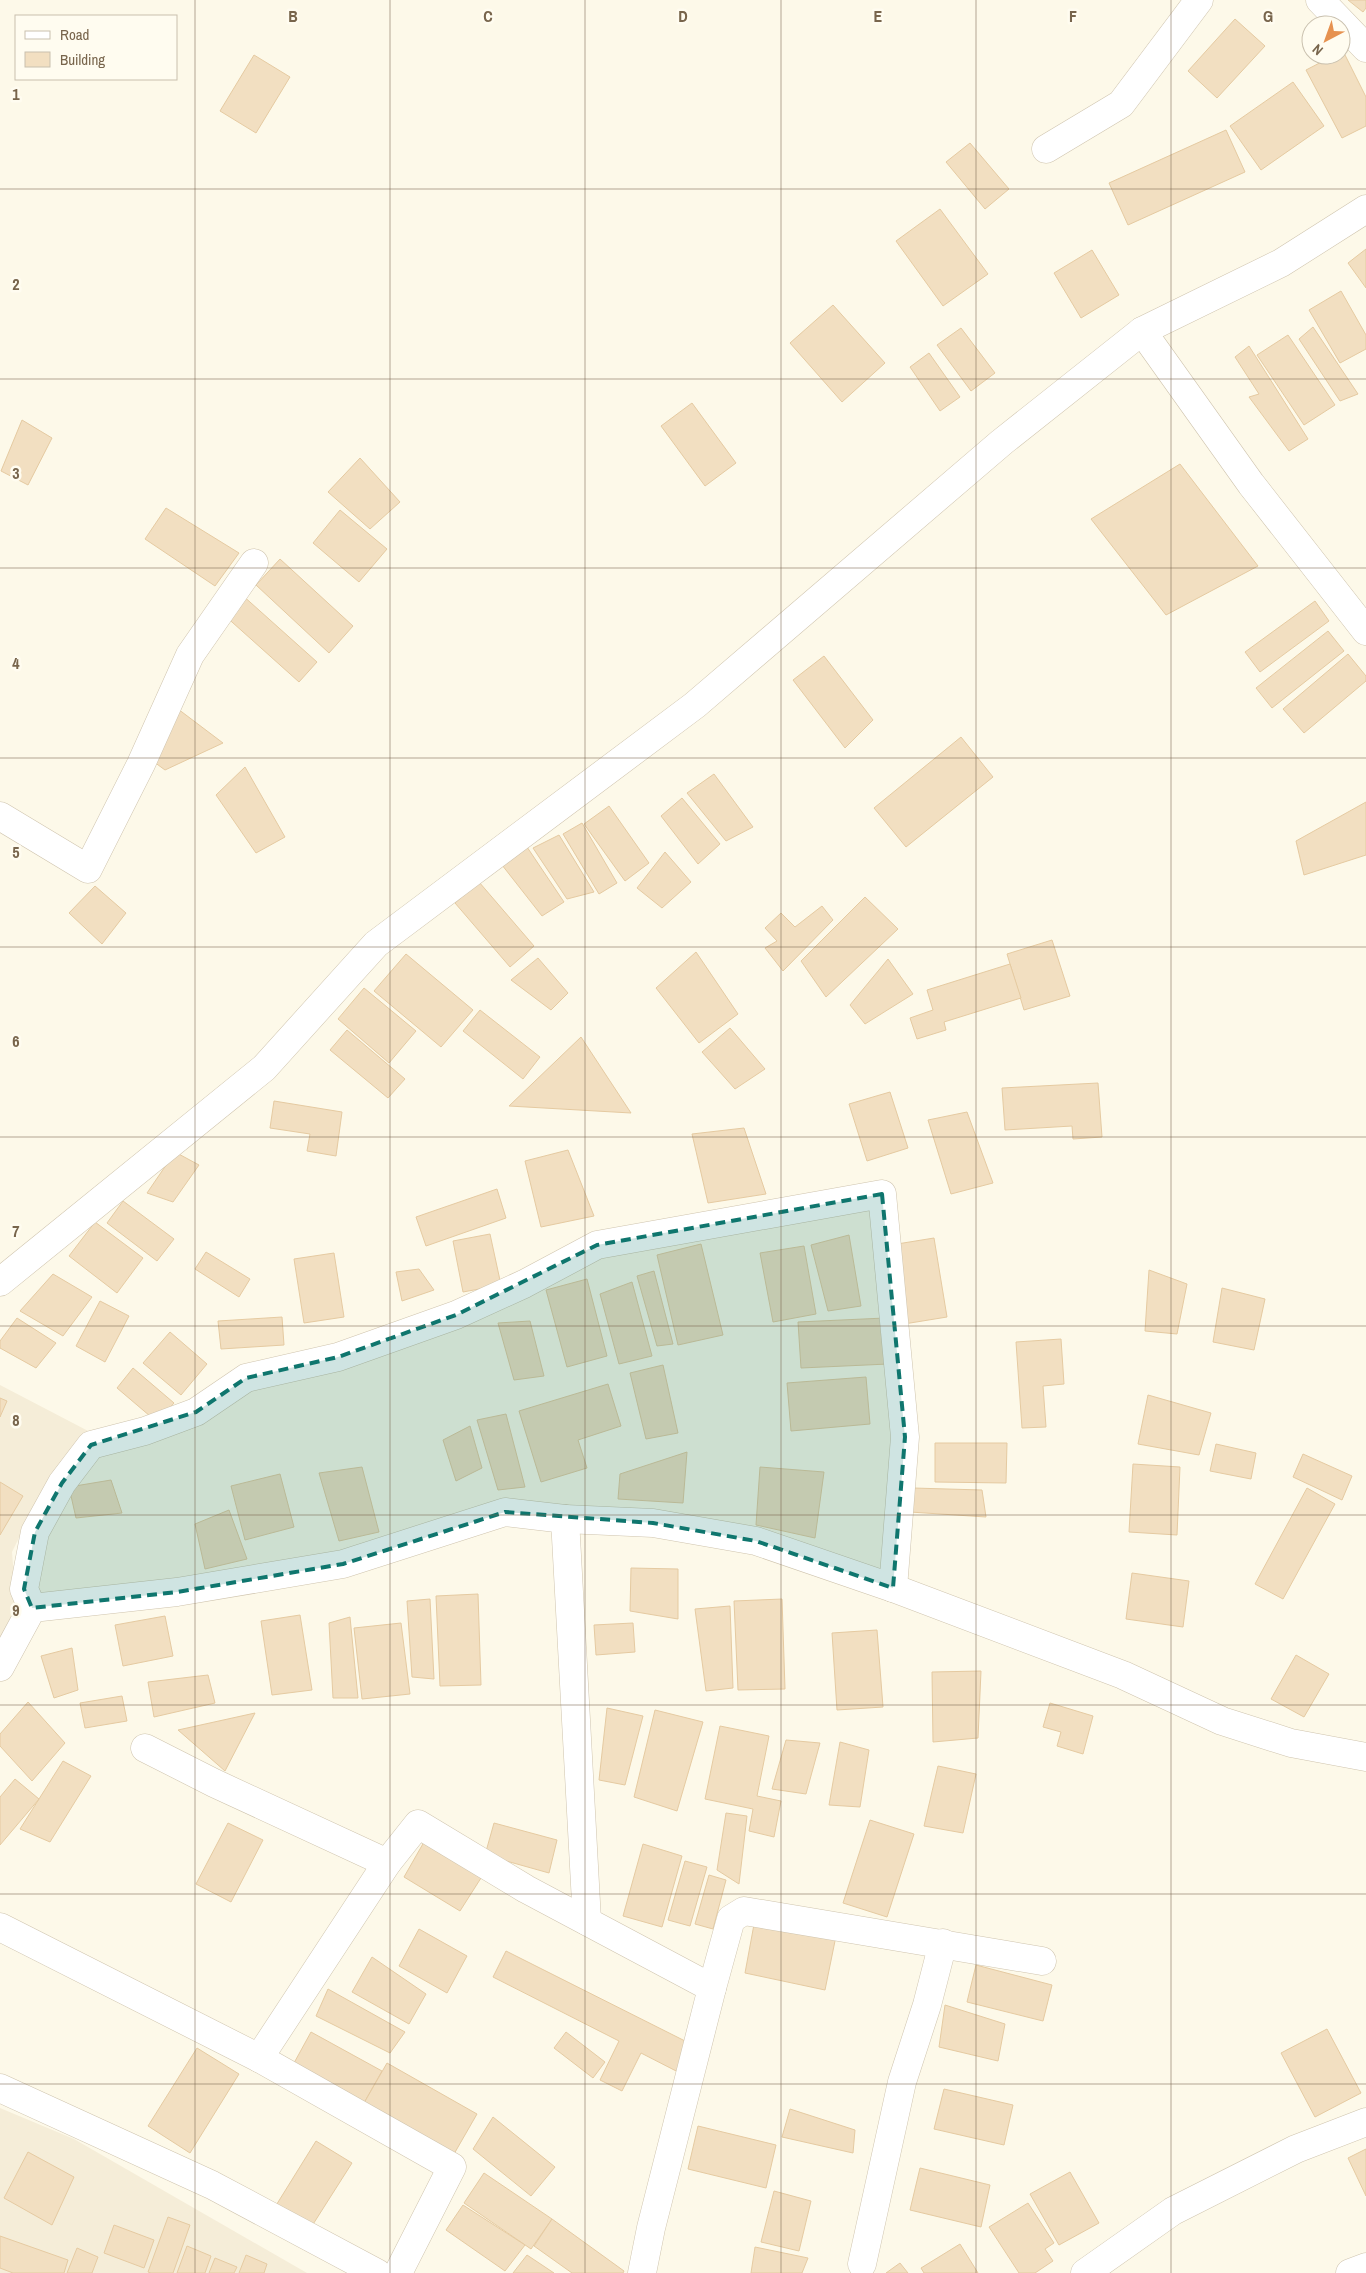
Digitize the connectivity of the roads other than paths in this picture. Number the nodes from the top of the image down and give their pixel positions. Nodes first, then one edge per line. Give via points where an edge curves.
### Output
1 (1199, 0) edge
2 (1320, 0) edge
3 (1366, 48) edge
4 (1046, 149) dead end
5 (1366, 209) edge
6 (1142, 332) junction
7 (254, 563) dead end
8 (1366, 631) edge
9 (0, 816) edge
10 (0, 1282) edge
11 (565, 1519) junction
12 (893, 1588) junction
13 (32, 1608) junction
14 (0, 1667) edge
15 (145, 1748) dead end
16 (1366, 1757) edge
17 (387, 1863) junction
18 (587, 1921) junction
19 (0, 1927) edge
20 (943, 1943) junction
21 (1042, 1961) dead end
22 (712, 1988) junction
23 (259, 2058) junction
24 (0, 2088) edge
25 (1366, 2122) edge
26 (862, 2264) dead end
27 (377, 2273) edge
28 (398, 2273) edge
29 (642, 2273) edge
30 (1085, 2273) edge

1 - 4 street via 1121,104
2 - 3 street
5 - 6 street via 1281,263
6 - 8 street via 1251,484
6 - 10 street via 1002,442 696,705 376,944 264,1068
7 - 9 street via 190,655 141,764 88,869
11 - 12 street via 653,1523 756,1541
11 - 13 street via 505,1512 343,1564 178,1592
11 - 18 street
12 - 13 street via 905,1437 882,1194 597,1245 456,1315 338,1357 246,1378 196,1412 91,1446 62,1483 35,1532 24,1589
12 - 16 street via 1123,1675 1222,1721 1291,1743
13 - 14 street
15 - 17 street
17 - 18 street via 418,1824 526,1889
17 - 23 street
18 - 22 street
19 - 23 street
20 - 21 street
20 - 22 street via 744,1910 731,1919
20 - 26 street via 902,2082
22 - 29 street
23 - 28 street via 452,2167
24 - 27 street via 212,2185
25 - 30 street via 1296,2149 1173,2211

